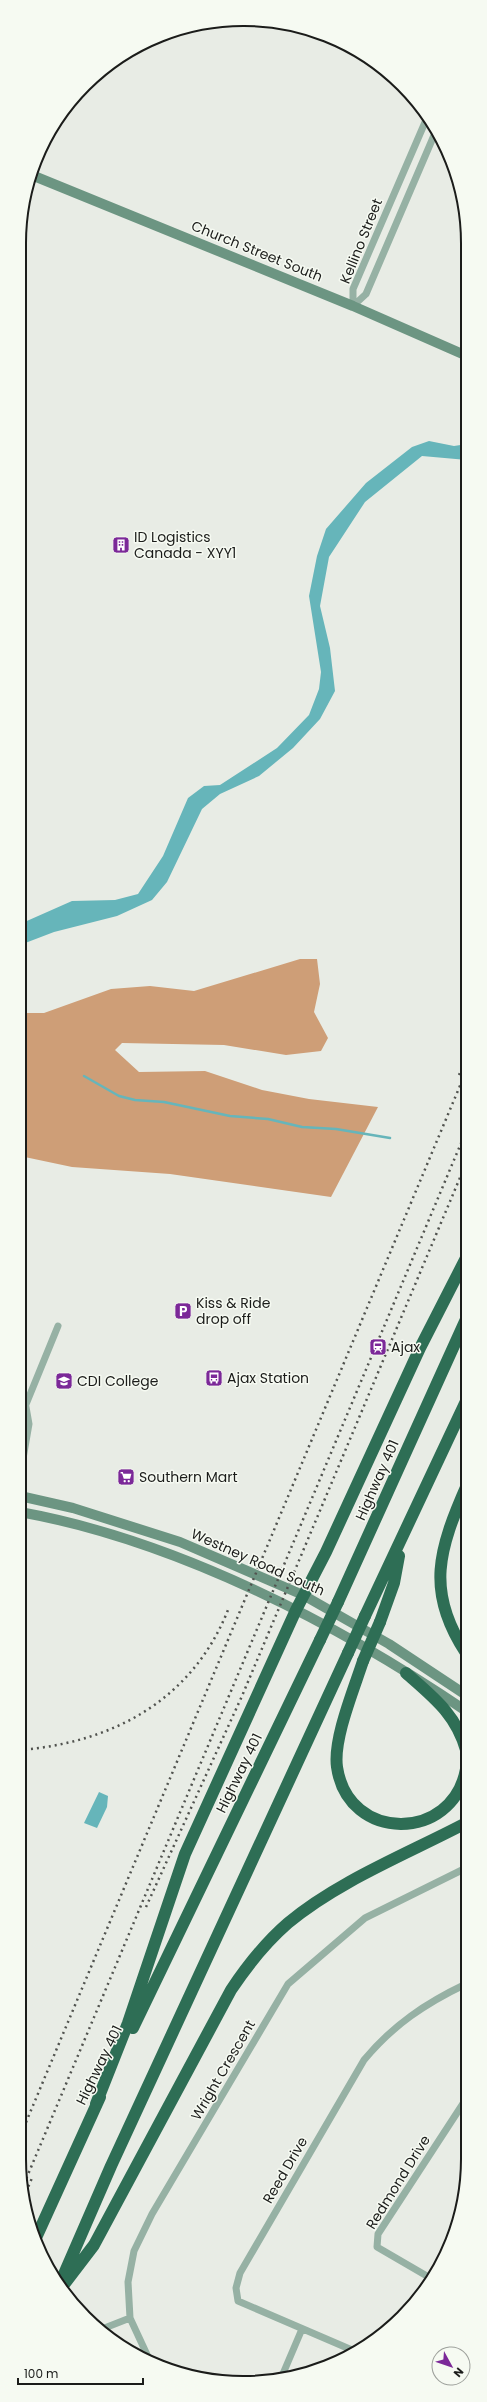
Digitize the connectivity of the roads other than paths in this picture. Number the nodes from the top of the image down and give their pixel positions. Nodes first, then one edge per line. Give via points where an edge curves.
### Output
1 (424, 124) edge
2 (433, 137) edge
3 (37, 177) edge
4 (353, 306) junction
5 (461, 353) edge
6 (461, 1268) edge
7 (58, 1326) dead end
8 (461, 1330) edge
9 (26, 1407) joint
10 (461, 1412) edge
11 (26, 1441) edge
12 (26, 1497) edge
13 (461, 1500) edge
14 (26, 1513) edge
15 (401, 1541) junction
16 (303, 1595) junction
17 (296, 1610) junction
18 (461, 1645) edge
19 (406, 1673) junction
20 (461, 1692) edge
21 (461, 1708) edge
22 (461, 1732) edge
23 (461, 1785) edge
24 (461, 1826) edge
25 (461, 1870) edge
26 (461, 1986) edge
27 (96, 2104) junction
28 (461, 2107) edge
29 (39, 2231) edge
30 (427, 2275) edge
31 (62, 2278) edge
32 (65, 2282) edge
33 (130, 2318) junction
34 (106, 2327) edge
35 (302, 2329) junction
36 (349, 2349) edge
37 (147, 2354) edge
38 (284, 2372) edge

1 - 4 street, Kellino Street via 353,289
2 - 4 street, Kellino Street via 366,294
3 - 4 main road, Church Street South
4 - 5 main road, Church Street South
6 - 16 highway via 420,1348
7 - 9 street
8 - 27 highway, Highway 401, bridge via 338,1602
9 - 11 street via 29,1424
10 - 15 highway
12 - 16 main road, Westney Road South via 73,1508 180,1542
13 - 18 highway via 446,1537 439,1570 441,1598 452,1631
14 - 17 main road, Westney Road South via 96,1530 136,1543 257,1590
15 - 23 highway, bridge via 394,1583 363,1661 337,1743 336,1766 340,1780 356,1808 364,1814 394,1824 428,1820 445,1809
15 - 31 highway, bridge via 111,2166
16 - 17 highway
16 - 20 main road, Westney Road South via 389,1644
17 - 19 main road, Westney Road South
17 - 27 highway via 185,1854 128,2023
19 - 21 main road, Westney Road South
19 - 22 highway via 454,1718
24 - 32 highway via 329,1894 288,1923 250,1962 231,1990 94,2245
25 - 33 street, Wright Crescent via 365,1918 288,1984 152,2214 134,2251 128,2282
26 - 35 street, Reed Drive via 434,1999 408,2017 380,2041 364,2060 240,2273 236,2288 238,2300
27 - 29 highway, Highway 401
28 - 30 street, Redmond Drive via 378,2234 377,2247
33 - 34 street
33 - 37 street, Wright Crescent
35 - 36 street, Reed Drive
35 - 38 street

